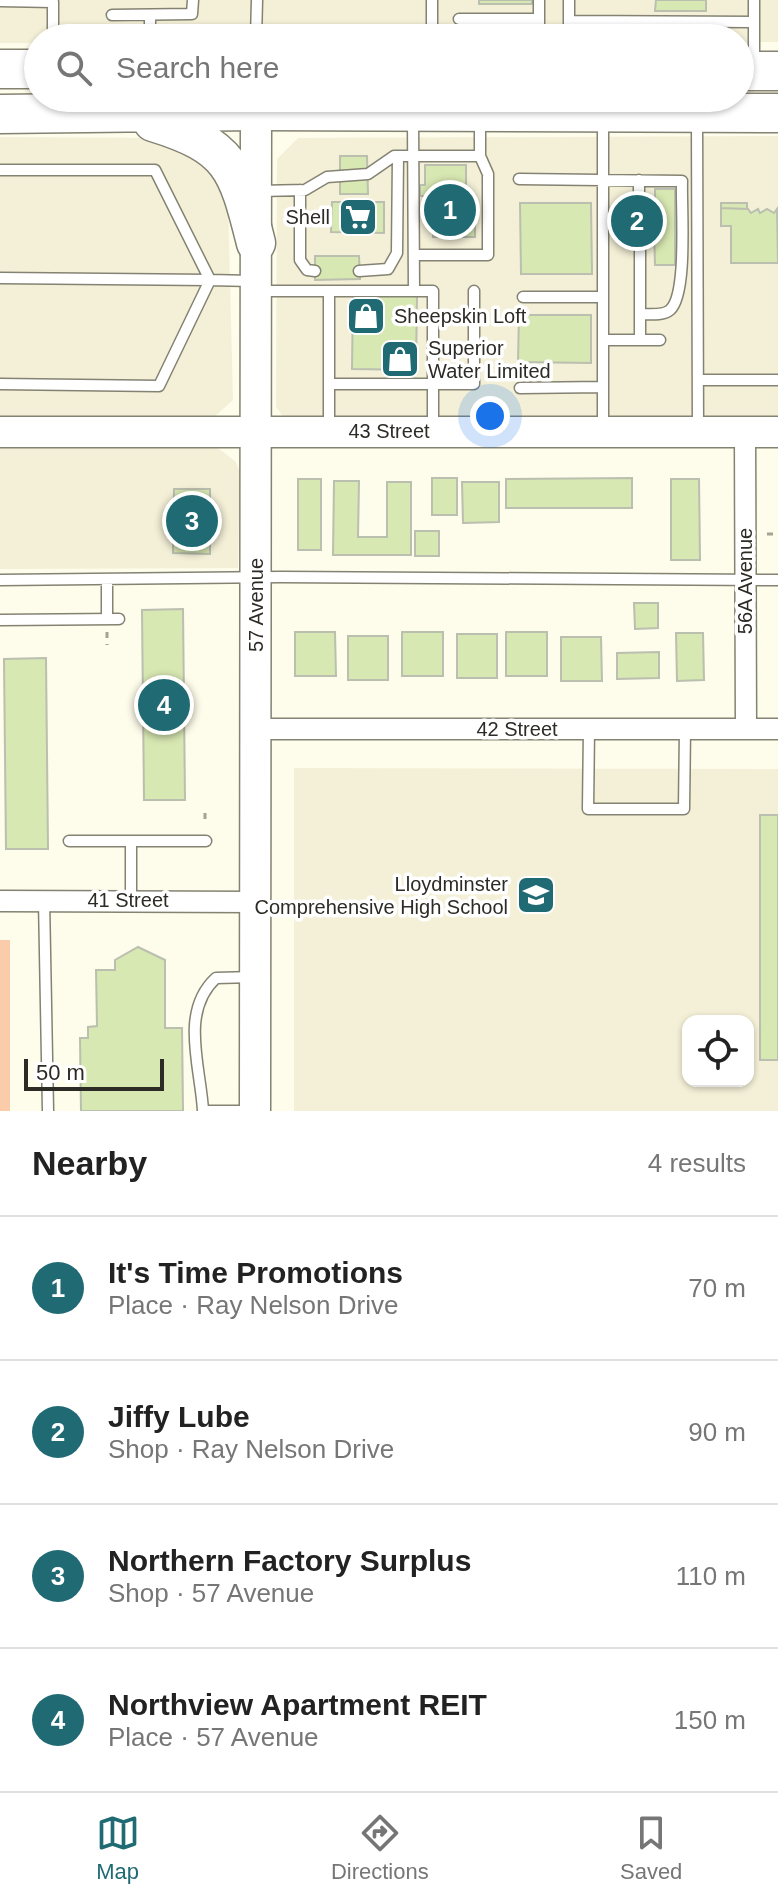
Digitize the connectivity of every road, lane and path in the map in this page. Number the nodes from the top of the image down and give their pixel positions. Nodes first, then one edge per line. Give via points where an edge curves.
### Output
1 (193, 0) edge
2 (257, 0) edge
3 (432, 0) edge
4 (539, 0) edge
5 (569, 0) edge
6 (754, 0) edge
7 (0, 1) edge
8 (54, 1) edge
9 (112, 15) dead end
10 (150, 15) junction
11 (459, 19) dead end
12 (539, 19) junction
13 (569, 21) joint
14 (754, 22) junction
15 (53, 24) edge
16 (150, 24) edge
17 (256, 24) edge
18 (432, 24) edge
19 (539, 24) edge
20 (0, 69) edge
21 (24, 69) edge
22 (757, 71) edge
23 (138, 112) edge
24 (256, 112) edge
25 (413, 112) edge
26 (480, 112) joint
27 (603, 112) junction
28 (123, 113) junction
29 (697, 113) junction
30 (778, 113) edge
31 (0, 114) edge
32 (398, 156) junction
33 (413, 156) junction
34 (480, 156) junction
35 (0, 170) edge
36 (519, 179) dead end
37 (603, 180) junction
38 (639, 180) junction
39 (300, 190) junction
40 (256, 191) junction
41 (639, 207) dead end
42 (640, 231) dead end
43 (256, 243) junction
44 (414, 255) junction
45 (315, 271) dead end
46 (359, 271) dead end
47 (0, 278) edge
48 (210, 280) junction
49 (256, 286) junction
50 (329, 291) junction
51 (414, 291) junction
52 (474, 291) dead end
53 (523, 297) dead end
54 (603, 297) junction
55 (640, 314) junction
56 (640, 339) junction
57 (603, 340) junction
58 (660, 340) dead end
59 (699, 380) junction
60 (778, 380) edge
61 (0, 384) edge
62 (329, 384) junction
63 (433, 385) junction
64 (603, 387) junction
65 (520, 388) dead end
66 (256, 430) junction
67 (329, 431) junction
68 (433, 431) junction
69 (0, 432) edge
70 (603, 432) junction
71 (698, 432) junction
72 (745, 432) junction
73 (778, 432) edge
74 (767, 534) dead end
75 (778, 534) edge
76 (256, 578) junction
77 (0, 580) edge
78 (778, 580) edge
79 (107, 581) junction
80 (745, 581) junction
81 (107, 619) junction
82 (119, 619) dead end
83 (0, 620) edge
84 (256, 729) junction
85 (589, 729) junction
86 (685, 729) junction
87 (746, 729) junction
88 (778, 729) edge
89 (69, 841) dead end
90 (131, 841) junction
91 (206, 841) dead end
92 (44, 900) junction
93 (131, 900) junction
94 (0, 901) edge
95 (255, 902) junction
96 (255, 977) junction
97 (48, 1111) edge
98 (205, 1111) edge
99 (253, 1111) edge

1 - 10 lane via 192,14
2 - 17 lane
3 - 18 lane
4 - 12 lane
5 - 13 lane
6 - 14 lane
7 - 8 lane
8 - 15 lane
9 - 10 lane
10 - 16 lane
11 - 12 lane
12 - 19 lane
13 - 14 lane
14 - 22 lane
20 - 21 highway
23 - 28 highway
24 - 40 street, 57 Avenue
25 - 33 lane
26 - 27 highway
26 - 34 lane
27 - 29 highway
27 - 37 lane
28 - 31 highway
28 - 43 highway via 197,136 220,154 243,194
29 - 30 highway
29 - 59 lane
32 - 33 lane
32 - 39 lane via 368,174 340,174
32 - 46 lane via 397,253 388,269
33 - 34 lane
33 - 44 lane
34 - 44 lane via 488,174 488,255
35 - 48 lane via 155,170
36 - 37 lane
37 - 38 lane
37 - 54 lane
38 - 41 lane
38 - 55 lane via 682,181 679,292 664,314
39 - 40 lane
39 - 45 lane via 300,260
40 - 43 street, 57 Avenue
42 - 55 lane
43 - 49 street, 57 Avenue
44 - 51 lane
47 - 48 lane
48 - 49 lane
48 - 61 lane via 159,386
49 - 50 lane
49 - 66 street, 57 Avenue
50 - 51 lane
50 - 62 lane
51 - 63 lane via 433,291
52 - 63 lane via 474,384
53 - 54 lane
54 - 57 lane
55 - 56 lane
56 - 57 lane
56 - 58 lane
57 - 64 lane
59 - 60 lane
59 - 71 lane
62 - 63 lane
62 - 67 lane
63 - 68 lane
64 - 65 lane
64 - 70 lane
66 - 67 street, 43 Street
66 - 69 street, 43 Street
66 - 76 street, 57 Avenue
67 - 68 street, 43 Street
68 - 70 street, 43 Street
70 - 71 street, 43 Street
71 - 72 street, 43 Street
72 - 73 street, 43 Street
72 - 80 street, 56A Avenue
74 - 75 path
76 - 79 lane
76 - 80 lane
76 - 84 street, 57 Avenue
77 - 79 lane
78 - 80 lane
79 - 81 lane
80 - 87 street, 56A Avenue
81 - 82 lane
81 - 83 lane
84 - 85 street, 42 Street
84 - 95 street, 57 Avenue
85 - 86 street, 42 Street
85 - 86 lane via 588,809 684,809
86 - 87 street, 42 Street
87 - 88 street, 42 Street
89 - 90 lane
90 - 91 lane
90 - 93 lane
92 - 93 street, 41 Street
92 - 94 street, 41 Street
92 - 97 lane
93 - 95 street, 41 Street
95 - 96 street, 57 Avenue
96 - 98 lane via 216,978 206,987 194,1037
96 - 99 street, 57 Avenue
98 - 99 lane

